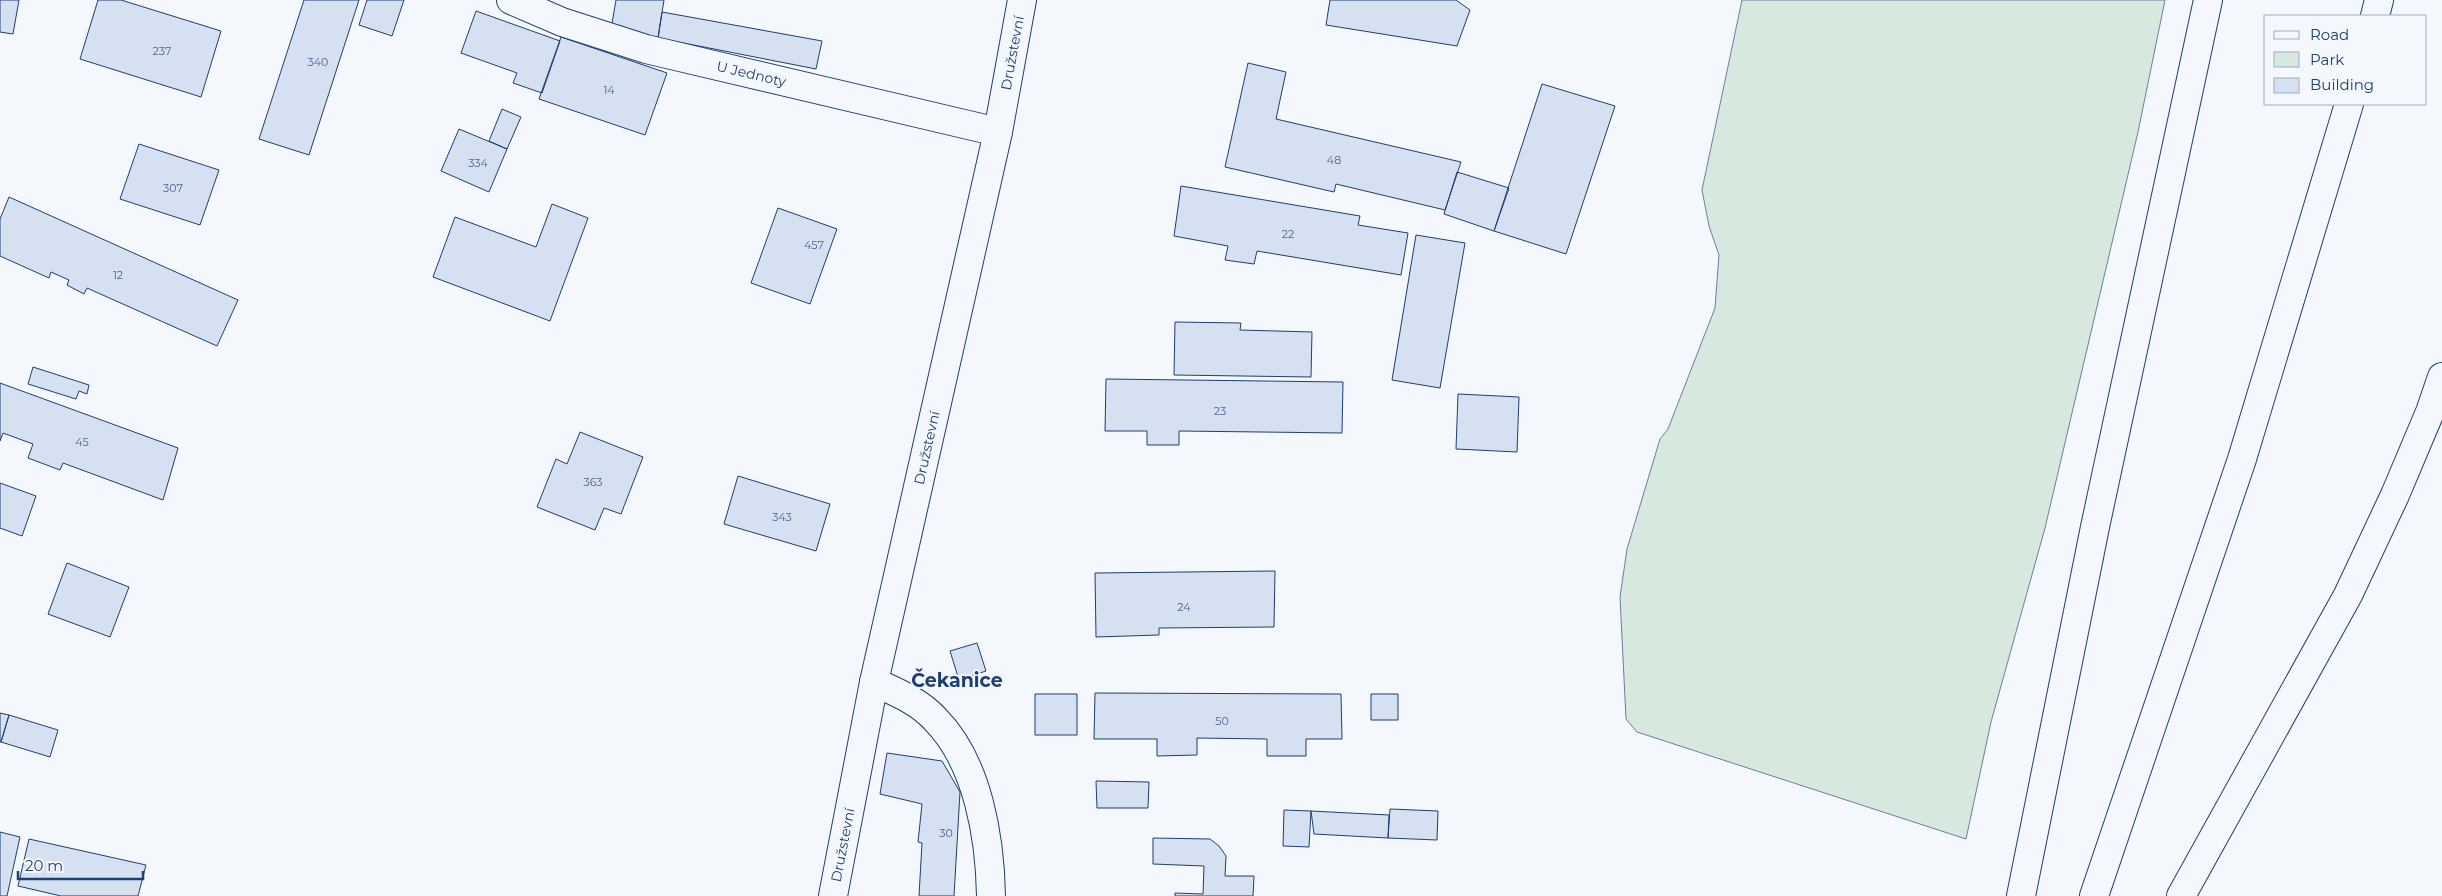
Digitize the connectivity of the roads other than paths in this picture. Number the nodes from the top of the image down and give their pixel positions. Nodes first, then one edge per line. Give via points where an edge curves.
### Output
1 (511, 0) edge
2 (1022, 0) edge
3 (2208, 0) edge
4 (2379, 0) edge
5 (2375, 15) edge
6 (2349, 105) edge
7 (998, 132) junction
8 (2442, 377) edge
9 (874, 682) junction
10 (833, 896) edge
11 (991, 896) edge
12 (2022, 896) edge
13 (2094, 896) edge
14 (2181, 896) edge

1 - 7 main road, U Jednoty via 562,22 646,49
2 - 7 main road, Družstevní
3 - 12 main road via 2095,527
4 - 5 main road
6 - 13 main road via 2242,459
7 - 9 main road, Družstevní
8 - 14 main road via 2395,495 2348,595
9 - 10 main road, Družstevní
9 - 11 main road via 900,693 937,720 968,771 983,817

